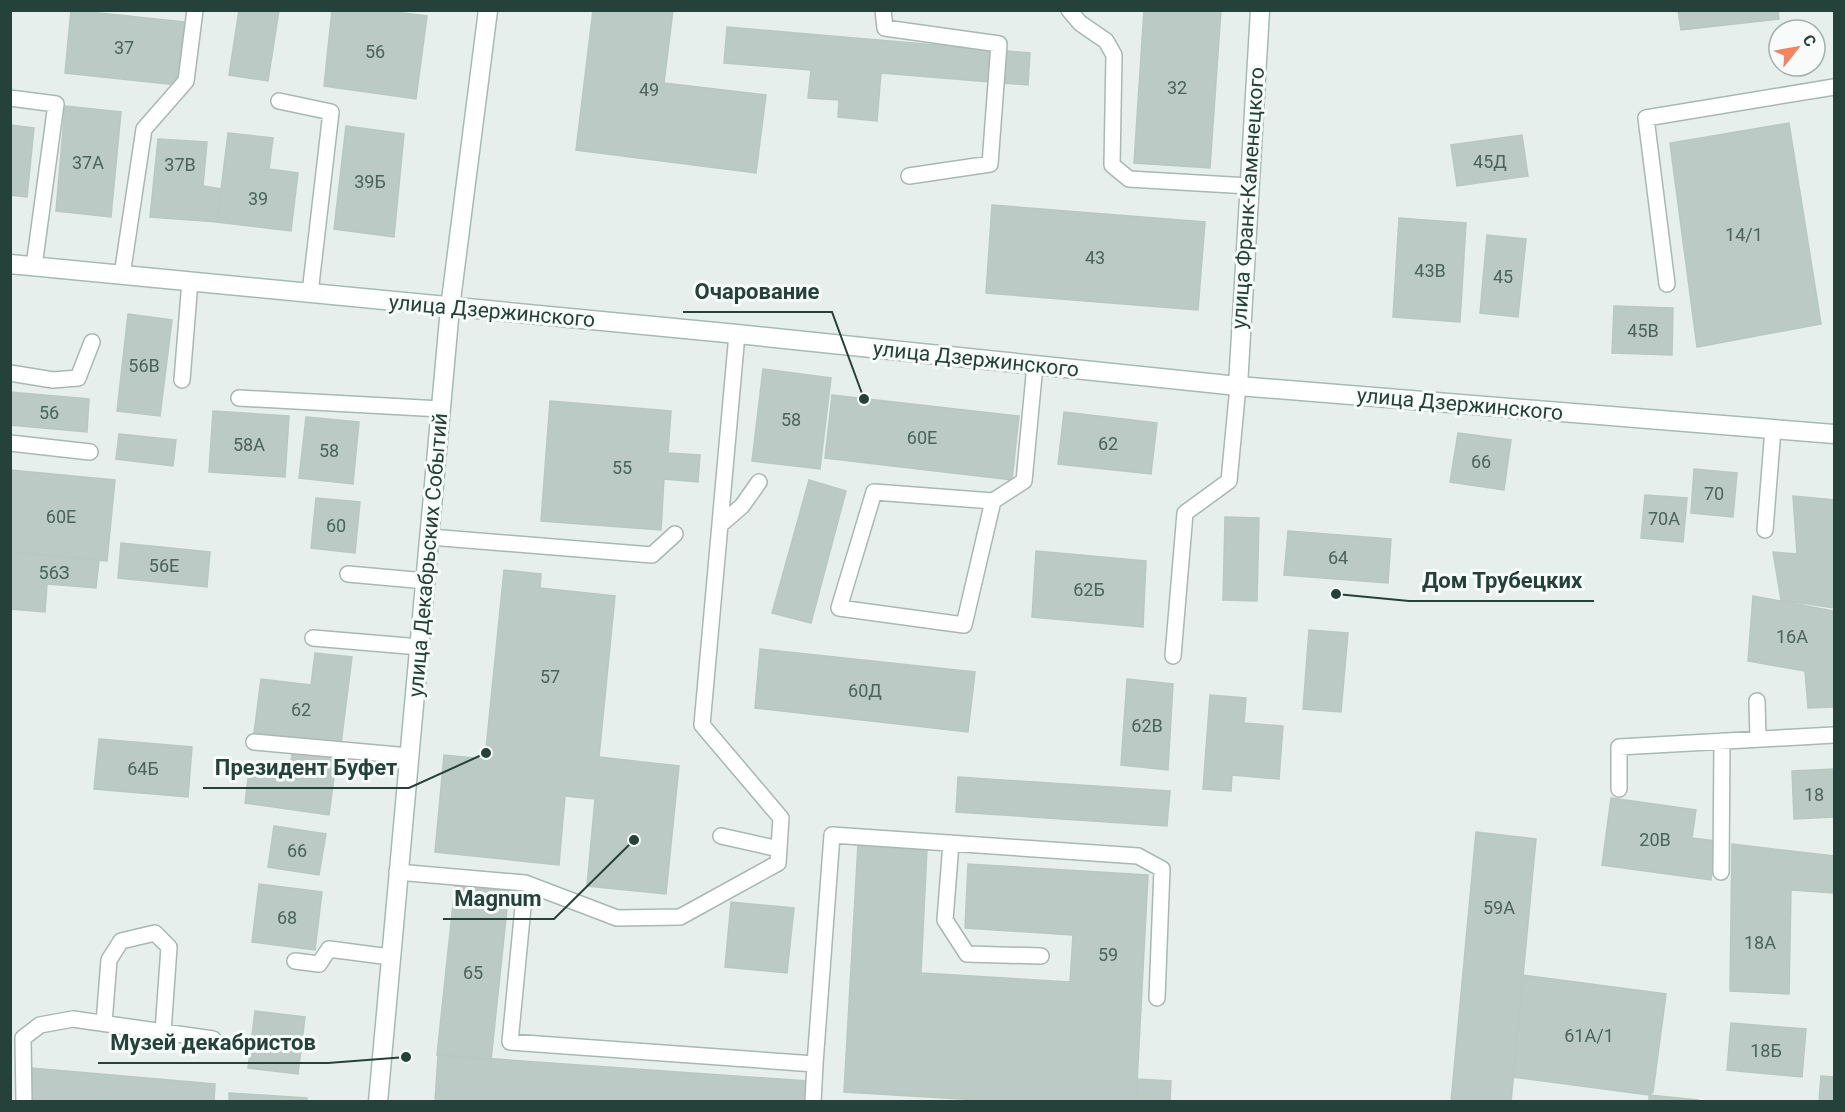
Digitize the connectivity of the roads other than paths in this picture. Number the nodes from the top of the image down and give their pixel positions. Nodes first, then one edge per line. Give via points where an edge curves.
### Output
1 (195, 10) edge
2 (488, 10) edge
3 (884, 10) edge
4 (1069, 10) edge
5 (1260, 10) edge
6 (1834, 87) edge
7 (10, 98) edge
8 (279, 101) dead end
9 (909, 176) dead end
10 (1249, 186) junction
11 (10, 264) edge
12 (34, 266) junction
13 (122, 274) junction
14 (190, 281) junction
15 (1667, 284) dead end
16 (310, 293) junction
17 (450, 308) junction
18 (737, 334) junction
19 (92, 342) dead end
20 (1035, 365) junction
21 (10, 374) edge
22 (182, 380) dead end
23 (1238, 386) junction
24 (238, 398) dead end
25 (441, 409) junction
26 (1773, 429) junction
27 (1834, 434) edge
28 (10, 443) edge
29 (90, 452) dead end
30 (759, 482) dead end
31 (993, 501) junction
32 (720, 525) junction
33 (1765, 530) dead end
34 (675, 534) dead end
35 (430, 537) junction
36 (348, 574) dead end
37 (426, 581) junction
38 (313, 638) dead end
39 (420, 647) junction
40 (1173, 656) dead end
41 (1757, 701) dead end
42 (1834, 735) edge
43 (1758, 739) junction
44 (1722, 741) junction
45 (254, 742) dead end
46 (409, 756) junction
47 (1619, 789) dead end
48 (721, 836) dead end
49 (951, 843) junction
50 (779, 849) junction
51 (397, 872) junction
52 (1721, 872) dead end
53 (522, 907) dead end
54 (1041, 956) dead end
55 (390, 957) junction
56 (295, 961) dead end
57 (1157, 998) dead end
58 (104, 1023) junction
59 (163, 1032) junction
60 (213, 1039) dead end
61 (815, 1064) junction
62 (24, 1101) edge
63 (378, 1101) edge
64 (813, 1101) edge

1 - 13 lane via 186,81 144,129
2 - 17 main road, улица Декабрьских Событий
3 - 9 lane via 885,28 999,44 990,164
4 - 10 lane via 1080,24 1106,41 1114,56 1112,165 1129,179
5 - 10 main road, улица Франк-Каменецкого
6 - 15 lane via 1646,118
7 - 12 lane via 56,104
8 - 16 lane via 331,112
10 - 23 main road, улица Франк-Каменецкого
11 - 12 main road, улица Дзержинского
12 - 13 main road, улица Дзержинского
13 - 14 main road, улица Дзержинского
14 - 16 main road, улица Дзержинского
14 - 22 lane
16 - 17 main road, улица Дзержинского
17 - 18 main road, улица Дзержинского
17 - 25 main road, улица Декабрьских Событий
18 - 20 main road, улица Дзержинского
18 - 32 lane
19 - 21 lane via 78,378 53,380
20 - 23 main road, улица Дзержинского
20 - 31 lane via 1024,481
23 - 26 main road, улица Дзержинского
23 - 40 lane via 1229,482 1185,513
24 - 25 lane
25 - 35 main road, улица Декабрьских Событий
26 - 27 main road, улица Дзержинского
26 - 33 lane
28 - 29 lane
30 - 32 lane via 742,506
31 - 31 lane via 874,492 839,608 964,625
32 - 50 lane via 702,725 781,818
34 - 35 lane via 652,555
35 - 37 main road, улица Декабрьских Событий
36 - 37 lane
37 - 39 main road, улица Декабрьских Событий
38 - 39 lane
39 - 46 main road, улица Декабрьских Событий
41 - 43 lane
42 - 43 lane
43 - 44 lane
44 - 47 lane via 1619,747
44 - 52 lane
45 - 46 lane
46 - 51 main road, улица Декабрьских Событий
48 - 50 lane
49 - 54 lane via 945,920 967,954
49 - 57 lane via 1138,856 1162,869
49 - 61 lane via 832,835
50 - 51 lane via 778,863 680,917 617,918 525,883
51 - 55 main road, улица Декабрьских Событий
53 - 61 lane via 510,1042
55 - 56 lane via 329,949 319,964
55 - 63 main road, улица Декабрьских Событий
58 - 59 lane
58 - 59 lane via 109,960 121,941 154,933 169,947
58 - 62 lane via 73,1019 40,1025 23,1038
59 - 60 lane
61 - 64 lane

